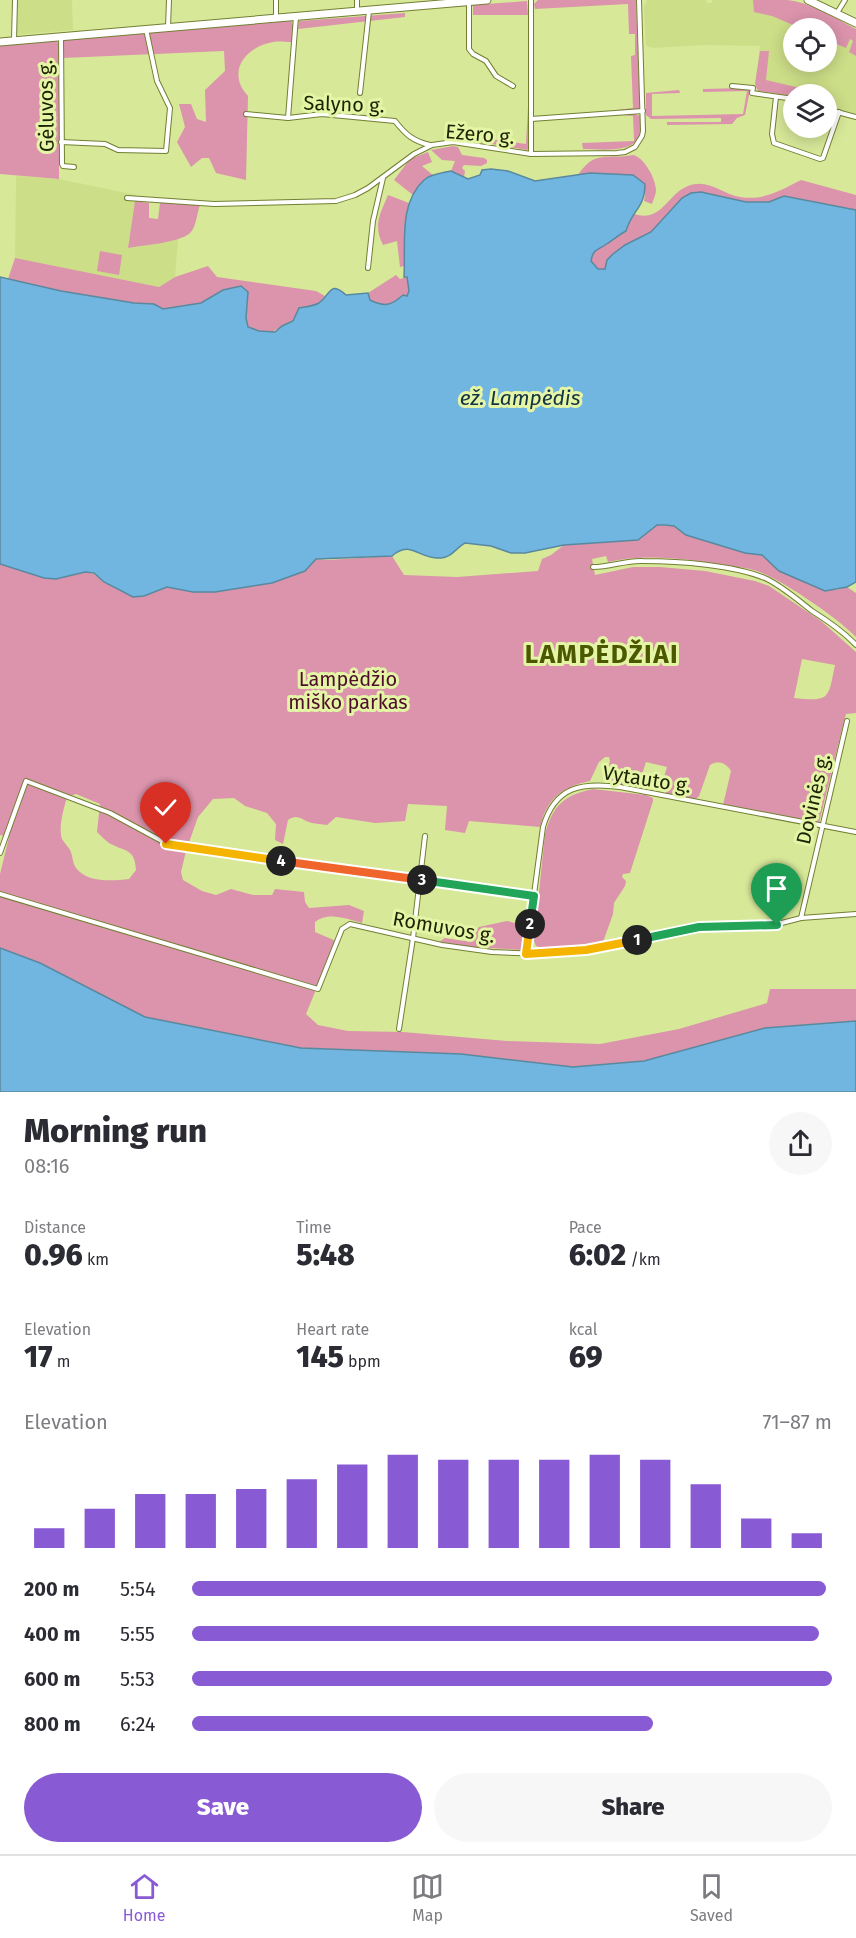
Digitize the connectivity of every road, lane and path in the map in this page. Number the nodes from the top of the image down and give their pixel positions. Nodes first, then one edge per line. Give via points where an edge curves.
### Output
1 (15, 0) edge
2 (169, 0) edge
3 (276, 0) edge
4 (357, 0) edge
5 (487, 0) edge
6 (531, 0) edge
7 (639, 0) edge
8 (645, 0) edge
9 (808, 0) edge
10 (845, 0) edge
11 (469, 1) edge
12 (369, 10) junction
13 (357, 11) junction
14 (640, 11) junction
15 (837, 13) junction
16 (296, 16) junction
17 (276, 18) junction
18 (856, 23) edge
19 (168, 27) junction
20 (146, 29) junction
21 (61, 35) junction
22 (14, 40) junction
23 (0, 42) edge
24 (513, 86) dead end
25 (732, 86) dead end
26 (360, 93) dead end
27 (776, 97) junction
28 (783, 98) edge
29 (643, 111) junction
30 (839, 112) joint
31 (246, 114) dead end
32 (856, 117) edge
33 (288, 118) junction
34 (531, 119) junction
35 (61, 142) junction
36 (432, 145) junction
37 (531, 154) junction
38 (74, 168) dead end
39 (383, 177) junction
40 (127, 198) dead end
41 (368, 268) dead end
42 (593, 567) dead end
43 (856, 645) edge
44 (847, 721) dead end
45 (822, 826) junction
46 (856, 832) edge
47 (425, 836) dead end
48 (0, 853) edge
49 (420, 880) junction
50 (0, 894) edge
51 (534, 896) junction
52 (856, 914) edge
53 (801, 918) junction
54 (413, 938) junction
55 (526, 954) junction
56 (399, 1029) dead end

1 - 22 street
2 - 19 street
3 - 17 street
4 - 13 street
5 - 11 main road
6 - 34 street
7 - 14 street, Ežero g.
8 - 14 street, Ežero g.
9 - 15 main road
10 - 15 street
11 - 12 main road
11 - 24 street via 469,50 486,61 495,76
12 - 13 main road
12 - 26 street
13 - 16 main road
14 - 29 street, Ežero g.
15 - 18 main road
16 - 17 main road
16 - 33 street
17 - 19 main road
19 - 20 main road
20 - 21 main road
20 - 35 street via 157,81 170,108 166,151 118,150 105,144
21 - 22 main road
21 - 35 street, Gėluvos g.
22 - 23 main road
25 - 27 street via 753,88 752,93
27 - 28 street
27 - 30 street via 774,143 820,159
29 - 34 street
29 - 37 street, Ežero g. via 642,136 631,150
30 - 32 street
31 - 33 street, Salyno g.
33 - 36 street, Salyno g. via 322,114 395,121 408,137
34 - 37 street
35 - 38 street, Gėluvos g. via 63,166
36 - 37 street, Ežero g. via 453,142
36 - 39 street, Ežero g.
39 - 40 street, Ežero g. via 355,195 336,201 214,204
39 - 41 street
42 - 43 street via 634,561 672,562 756,576 773,583 846,633
44 - 45 street, Dovinės g.
45 - 46 street, Vytauto g.
45 - 51 street, Vytauto g. via 620,787 577,787 559,798 546,817
45 - 53 street, Dovinės g.
47 - 49 street
48 - 49 street via 26,781 110,813 171,846
49 - 51 street
49 - 54 street
50 - 54 street, Romuvos g. via 318,989 346,926 356,924
51 - 55 street, Vytauto g.
52 - 53 street, Romuvos g.
53 - 55 street, Romuvos g. via 770,926 699,927 594,949
54 - 55 street, Romuvos g. via 473,950
54 - 56 street

